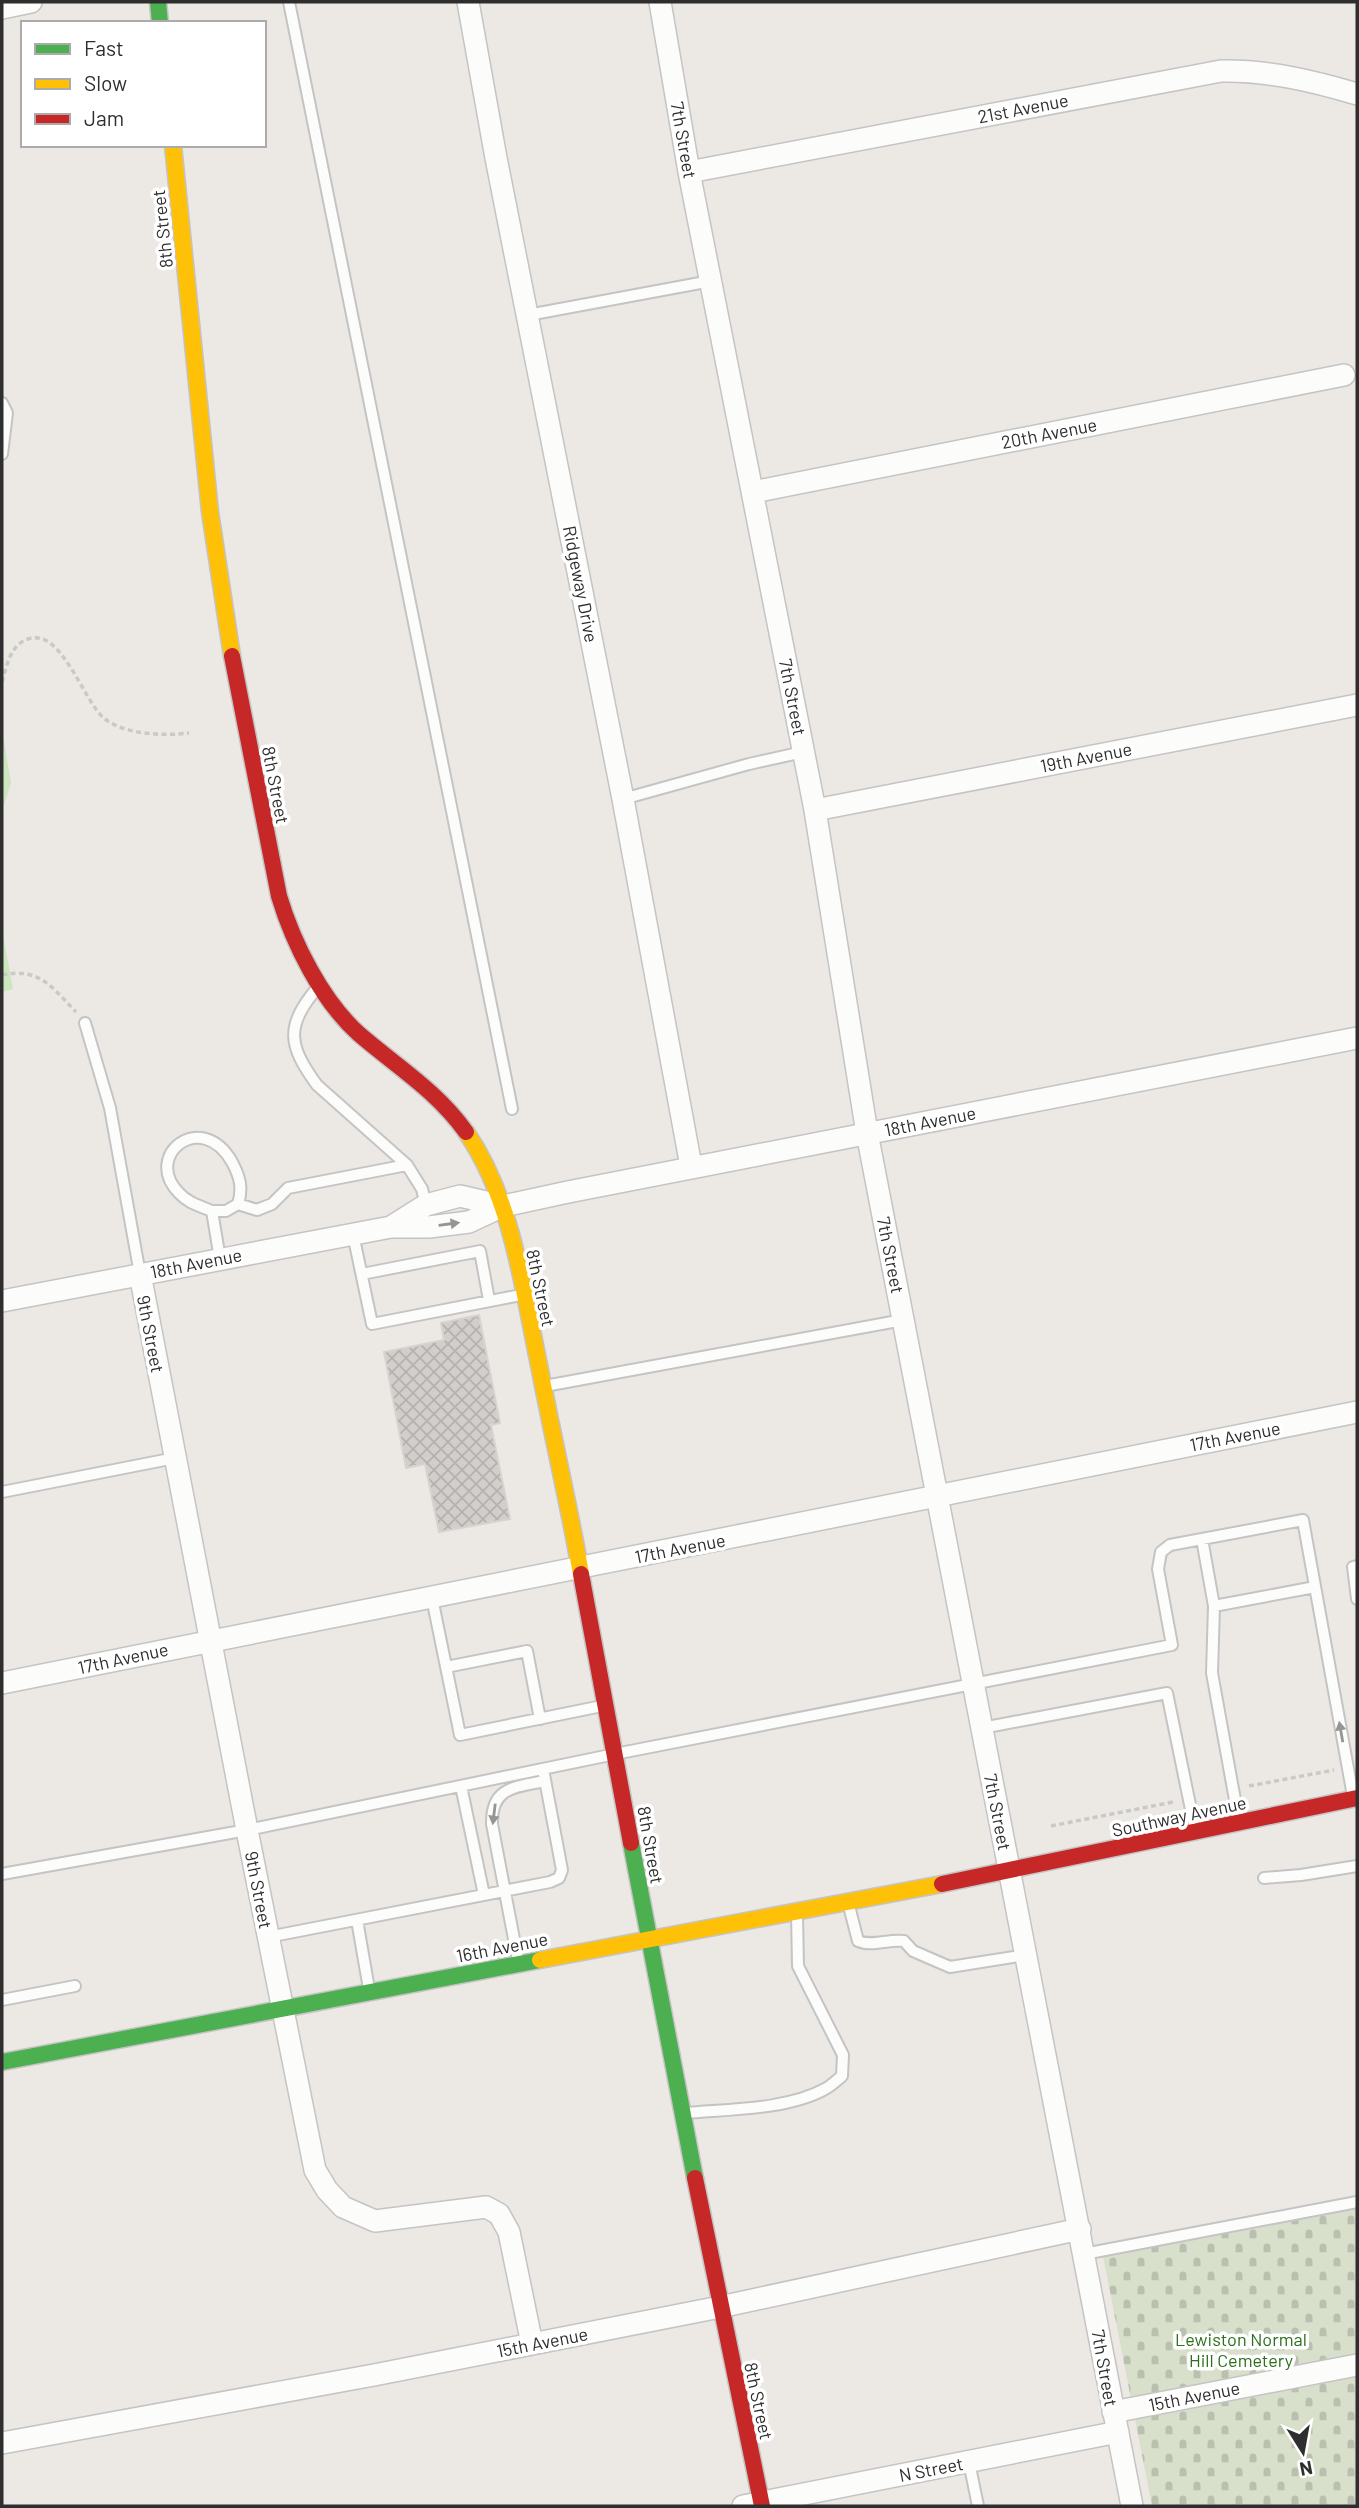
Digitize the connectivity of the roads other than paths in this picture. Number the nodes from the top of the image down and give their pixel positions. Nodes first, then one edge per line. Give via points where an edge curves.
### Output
1 (31, 2) edge
2 (158, 2) edge
3 (289, 2) edge
4 (468, 2) edge
5 (660, 2) edge
6 (2, 8) edge
7 (160, 21) edge
8 (1357, 94) edge
9 (173, 147) edge
10 (690, 172) junction
11 (711, 281) junction
12 (528, 316) junction
13 (1344, 375) dead end
14 (2, 403) edge
15 (2, 454) edge
16 (753, 492) junction
17 (1357, 705) edge
18 (803, 752) junction
19 (623, 799) junction
20 (815, 810) junction
21 (319, 986) junction
22 (85, 1023) road end
23 (1357, 1038) edge
24 (512, 1109) dead end
25 (867, 1133) junction
26 (407, 1165) junction
27 (691, 1166) junction
28 (238, 1204) junction
29 (426, 1205) junction
30 (503, 1206) junction
31 (212, 1212) junction
32 (391, 1227) junction
33 (353, 1234) junction
34 (220, 1259) junction
35 (140, 1274) junction
36 (362, 1274) junction
37 (524, 1294) junction
38 (489, 1300) junction
39 (2, 1301) edge
40 (903, 1320) junction
41 (543, 1387) junction
42 (1357, 1412) edge
43 (175, 1458) junction
44 (2, 1492) edge
45 (936, 1494) junction
46 (1202, 1539) junction
47 (1357, 1566) edge
48 (580, 1567) junction
49 (1315, 1587) junction
50 (432, 1598) junction
51 (1357, 1599) edge
52 (1214, 1606) junction
53 (210, 1640) junction
54 (446, 1667) junction
55 (2, 1682) edge
56 (974, 1685) junction
57 (607, 1706) junction
58 (540, 1719) junction
59 (982, 1728) junction
60 (615, 1755) junction
61 (544, 1775) junction
62 (461, 1786) junction
63 (1355, 1799) edge
64 (1239, 1823) junction
65 (247, 1830) junction
66 (1196, 1832) junction
67 (1357, 1866) edge
68 (1009, 1871) junction
69 (2, 1874) edge
70 (1264, 1878) dead end
71 (505, 1891) junction
72 (484, 1895) junction
73 (847, 1901) junction
74 (797, 1910) junction
75 (357, 1920) junction
76 (268, 1937) junction
77 (648, 1938) junction
78 (1026, 1955) junction
79 (519, 1963) junction
80 (75, 1986) dead end
81 (370, 1991) junction
82 (2, 2000) edge
83 (282, 2008) junction
84 (2, 2062) edge
85 (682, 2113) junction
86 (1357, 2202) edge
87 (1080, 2229) junction
88 (1084, 2254) junction
89 (720, 2307) junction
90 (531, 2344) junction
91 (1357, 2365) edge
92 (1116, 2422) junction
93 (2, 2443) edge
94 (969, 2462) junction
95 (755, 2505) edge
96 (978, 2506) edge
97 (1132, 2506) edge

1 - 6 street
2 - 7 main road
3 - 24 lane
4 - 12 street, Ridgeway Drive
5 - 10 street, 7th Street
8 - 10 street, 21st Avenue via 1284,76 1221,71
9 - 21 main road, 8th Street via 226,626 279,896 288,926
10 - 11 street, 7th Street
11 - 12 lane
11 - 16 street, 7th Street
12 - 19 street, Ridgeway Drive
13 - 16 street, 20th Avenue
14 - 15 lane via 7,413
16 - 18 street, 7th Street
17 - 20 street, 19th Avenue
18 - 19 lane
18 - 20 street, 7th Street
19 - 27 street, Ridgeway Drive
20 - 25 street, 7th Street
21 - 26 lane via 303,1005 293,1032 306,1071
21 - 30 main road, 8th Street via 357,1031 423,1084 455,1117 476,1147
22 - 35 lane via 110,1108
23 - 25 street, 18th Avenue
25 - 27 street, 18th Avenue
25 - 40 street, 7th Street
26 - 28 lane via 288,1188 272,1204 257,1210
26 - 29 lane
27 - 30 street, 18th Avenue
28 - 31 lane
28 - 31 lane via 241,1185 229,1156 208,1141 182,1140 171,1153 170,1179 185,1199
29 - 30 street, 18th Avenue via 460,1196
29 - 32 street, 18th Avenue
32 -> 30 street, 18th Avenue via 469,1222
30 - 37 main road, 8th Street
31 - 34 lane
32 - 33 street, 18th Avenue
33 - 34 street, 18th Avenue
33 - 36 lane
34 - 35 street, 18th Avenue
35 - 39 street, 18th Avenue
35 - 43 street, 9th Street
36 - 38 lane via 480,1251
36 - 38 lane via 372,1324
37 - 38 lane
37 - 41 main road, 8th Street
40 - 41 lane
40 - 45 street, 7th Street
41 - 48 main road, 8th Street
42 - 45 street, 17th Avenue
43 - 44 lane
43 - 53 street, 9th Street
45 - 48 street, 17th Avenue
45 - 56 street, 7th Street
46 - 49 lane via 1303,1520
46 - 52 lane
46 - 56 lane via 1170,1545 1161,1552 1158,1569 1172,1646
47 - 51 lane via 1353,1567
48 - 50 street, 17th Avenue
48 - 57 main road, 8th Street
49 - 52 lane
63 -> 49 lane
50 - 53 street, 17th Avenue
50 - 54 lane
52 - 64 lane via 1212,1673
53 - 55 street, 17th Avenue
53 - 65 street, 9th Street
54 - 58 lane via 460,1735
54 - 58 lane via 527,1651
56 - 59 street, 7th Street
56 - 60 lane
57 - 58 lane
57 - 60 main road, 8th Street
59 - 66 lane via 1167,1693
59 - 68 street, 7th Street
60 - 61 lane
60 - 77 main road, 8th Street
61 - 62 lane
61 -> 71 lane via 511,1788 494,1803 492,1824
61 - 71 lane via 562,1870 559,1878 550,1882
62 - 65 lane
62 - 72 lane
63 - 64 main road, Southway Avenue
64 - 66 main road, Southway Avenue
65 - 69 lane
65 - 76 street, 9th Street
66 - 68 main road, Southway Avenue
67 - 70 lane
68 - 73 main road, 16th Avenue
68 - 78 street, 7th Street
71 - 72 lane
71 - 79 lane
72 - 75 lane
73 - 74 main road, 16th Avenue
73 - 78 lane via 859,1941 867,1945 904,1941 913,1951 950,1967
74 - 77 main road, 16th Avenue
74 - 85 lane via 798,1966 843,2055 842,2076 826,2089 794,2100
75 - 76 lane
75 - 81 lane
76 - 83 street, 9th Street
77 - 79 main road, 16th Avenue
77 - 85 main road, 8th Street
78 - 87 street, 7th Street
79 - 81 main road, 16th Avenue
80 - 82 lane
81 - 83 main road, 16th Avenue
83 - 84 main road, 16th Avenue
83 - 90 street, 9th Street via 316,2170 327,2190 343,2207 375,2221 486,2207 499,2214 509,2232
85 - 89 main road, 8th Street
86 - 88 lane
87 - 88 street, 7th Street
87 - 89 street, 15th Avenue
88 - 92 street, 7th Street
89 - 90 street, 15th Avenue
89 - 95 main road, 8th Street
90 - 93 street, 15th Avenue
91 - 92 street, 15th Avenue
92 - 94 street, N Street
92 - 97 street, 7th Street
94 - 95 street, N Street
94 - 96 lane

